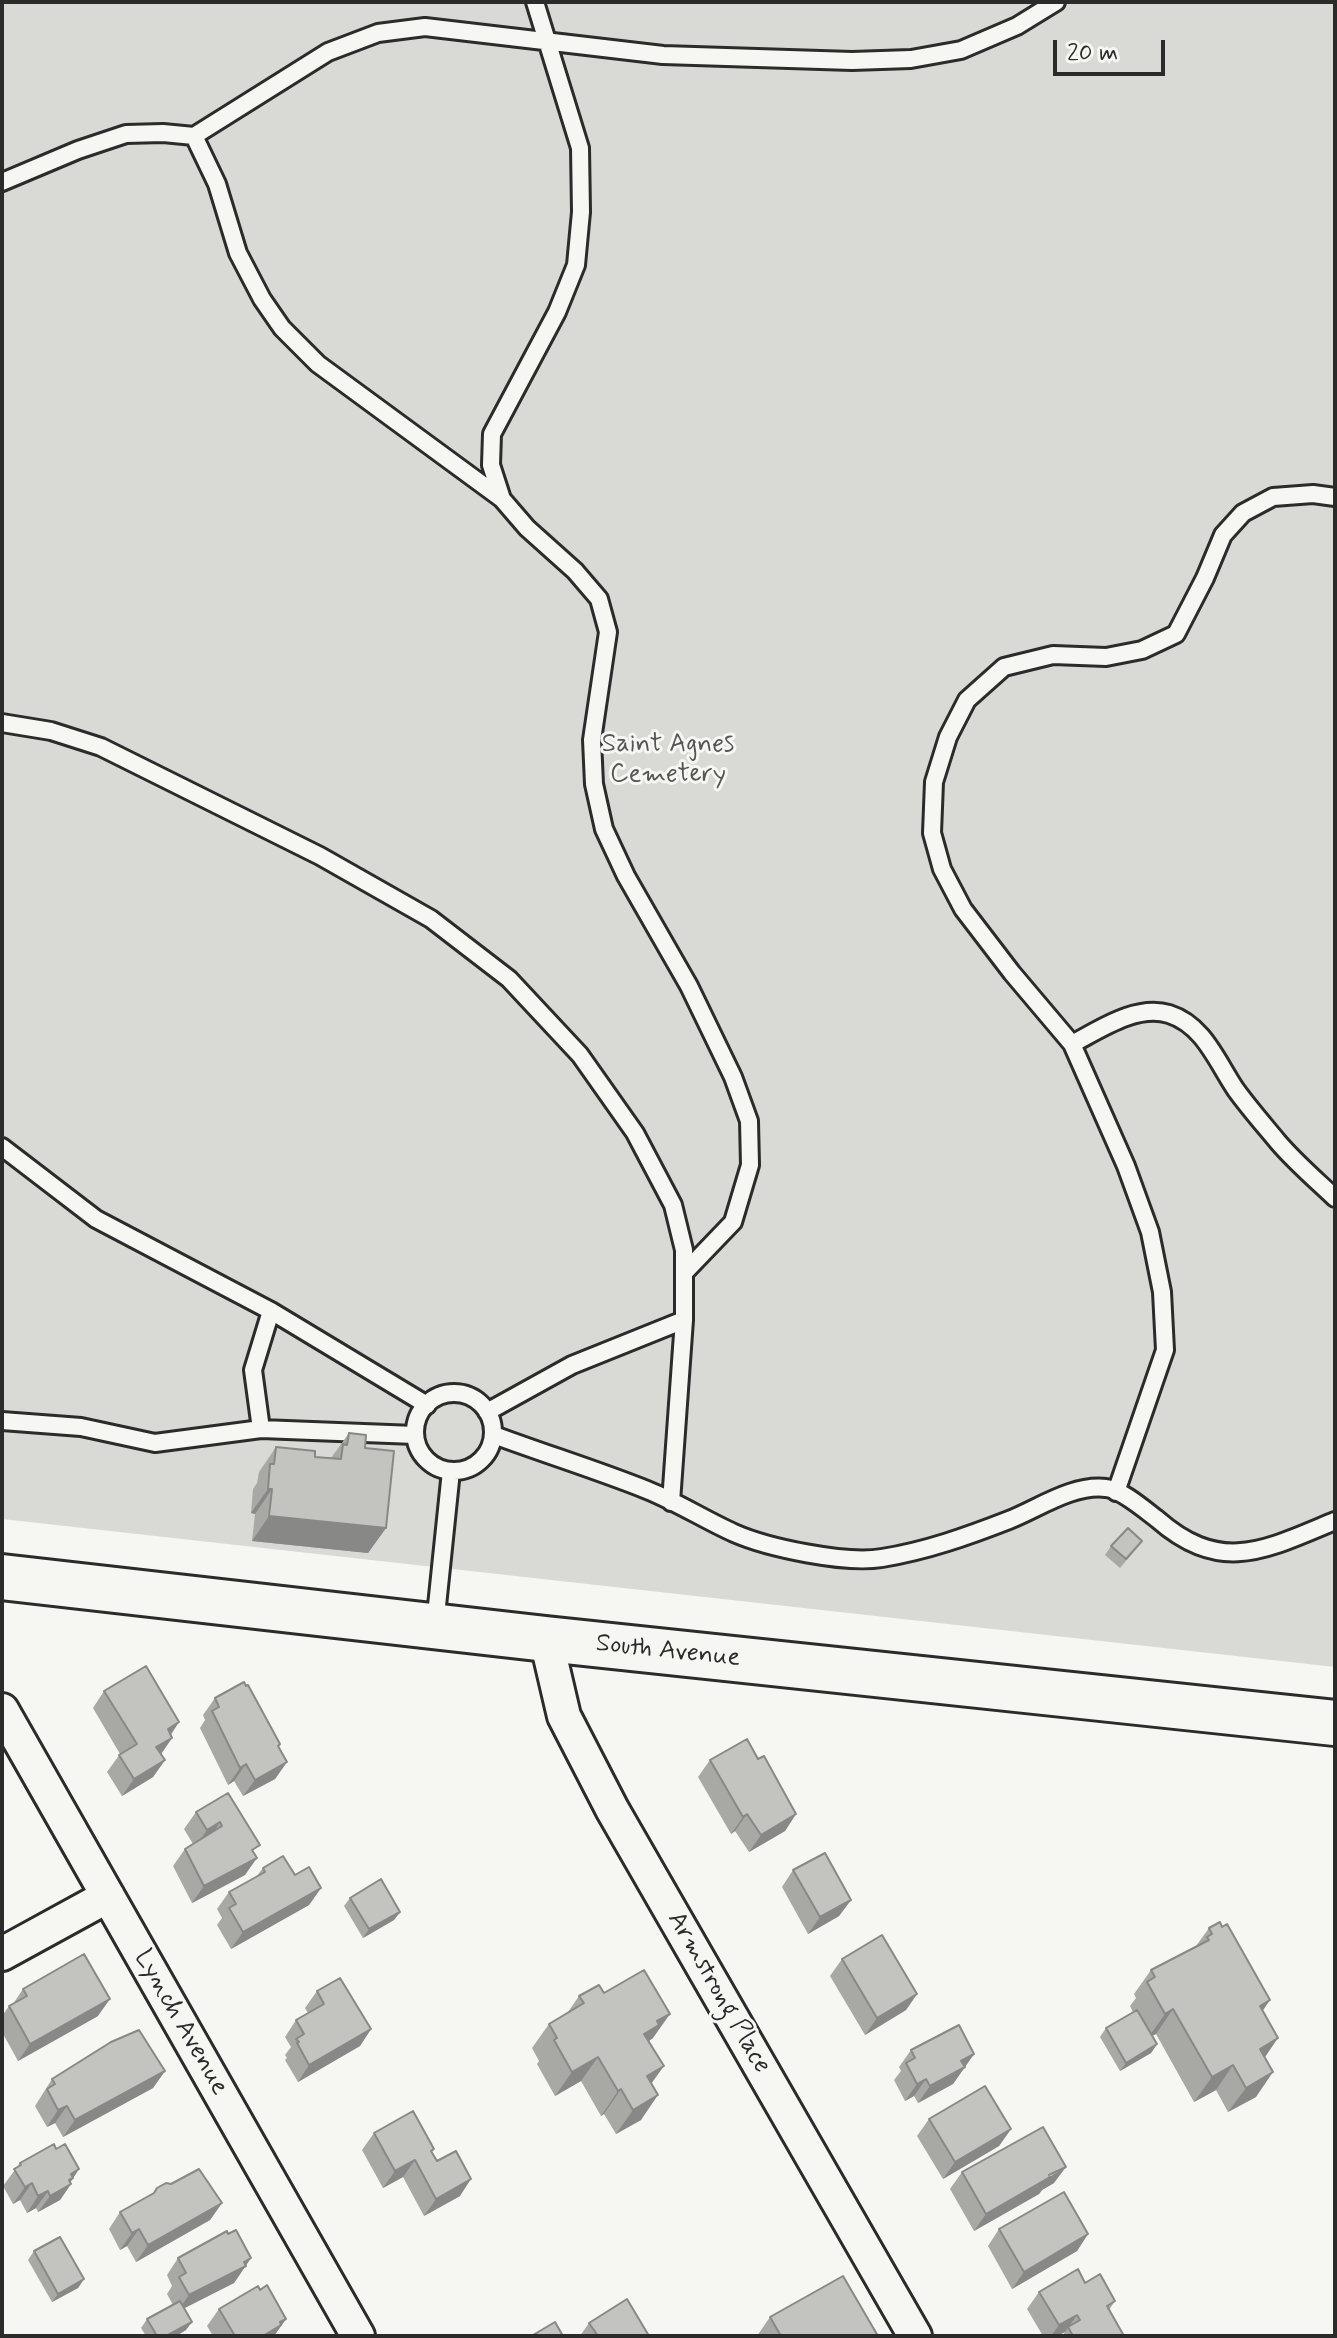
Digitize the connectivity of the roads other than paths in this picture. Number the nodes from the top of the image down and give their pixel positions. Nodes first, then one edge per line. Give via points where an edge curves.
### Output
1 (535, 2) edge
2 (1056, 2) edge
3 (547, 41) junction
4 (194, 136) junction
5 (2, 182) edge
6 (1335, 497) edge
7 (502, 499) junction
8 (2, 723) edge
9 (1072, 1044) junction
10 (2, 1147) edge
11 (1335, 1198) edge
12 (685, 1272) junction
13 (271, 1311) junction
14 (684, 1320) junction
15 (427, 1405) junction
16 (487, 1412) junction
17 (2, 1421) edge
18 (261, 1429) junction
19 (415, 1435) junction
20 (494, 1435) junction
21 (451, 1471) junction
22 (1116, 1492) junction
23 (671, 1502) junction
24 (1335, 1521) edge
25 (2, 1577) edge
26 (435, 1627) junction
27 (546, 1639) junction
28 (2, 1710) edge
29 (1335, 1723) edge
30 (108, 1896) junction
31 (2, 1954) edge
32 (358, 2336) edge
33 (915, 2336) edge

1 - 3 lane
2 - 3 lane via 961,50 911,59 663,55
3 - 4 lane via 425,27 378,33 328,52
3 - 7 lane via 580,148 576,265 492,434 491,465
4 - 5 lane via 126,134
4 - 7 lane via 217,184 238,253 282,328 318,364
6 - 9 lane via 1273,497 1243,513 1223,535 1176,634 1142,650 1106,657 1053,655 1004,667 967,700 948,737 934,782 932,833 942,869 963,909
7 - 12 lane via 599,599 608,632 592,740 604,829 689,986 749,1121 750,1165 733,1222
8 - 12 lane via 101,747 320,856 431,919 509,979 580,1055 635,1133 673,1205
9 - 11 lane via 1123,1018 1168,1013 1201,1035 1281,1146
9 - 22 lane via 1136,1192 1162,1292 1165,1350
10 - 13 lane via 96,1219
12 - 14 lane
13 - 15 lane
13 - 18 lane via 253,1370
14 - 16 lane via 572,1365
14 - 23 lane
15 - 16 lane via 456,1393 469,1396
15 - 19 lane
16 - 20 lane
17 - 18 lane via 81,1427 155,1443
18 - 19 lane
19 - 21 lane via 426,1460
20 - 21 lane via 474,1467
20 - 23 lane
21 - 26 lane
22 - 23 lane via 1108,1487 1077,1490 936,1547 878,1559 812,1554 737,1534
22 - 24 lane via 1177,1537 1209,1551 1271,1547
25 - 26 main road, South Avenue
26 - 27 main road, South Avenue
27 - 29 main road, South Avenue
27 - 33 street, Armstrong Place via 564,1716 612,1809
28 - 30 street, Lynch Avenue
30 - 31 street
30 - 32 street, Lynch Avenue

